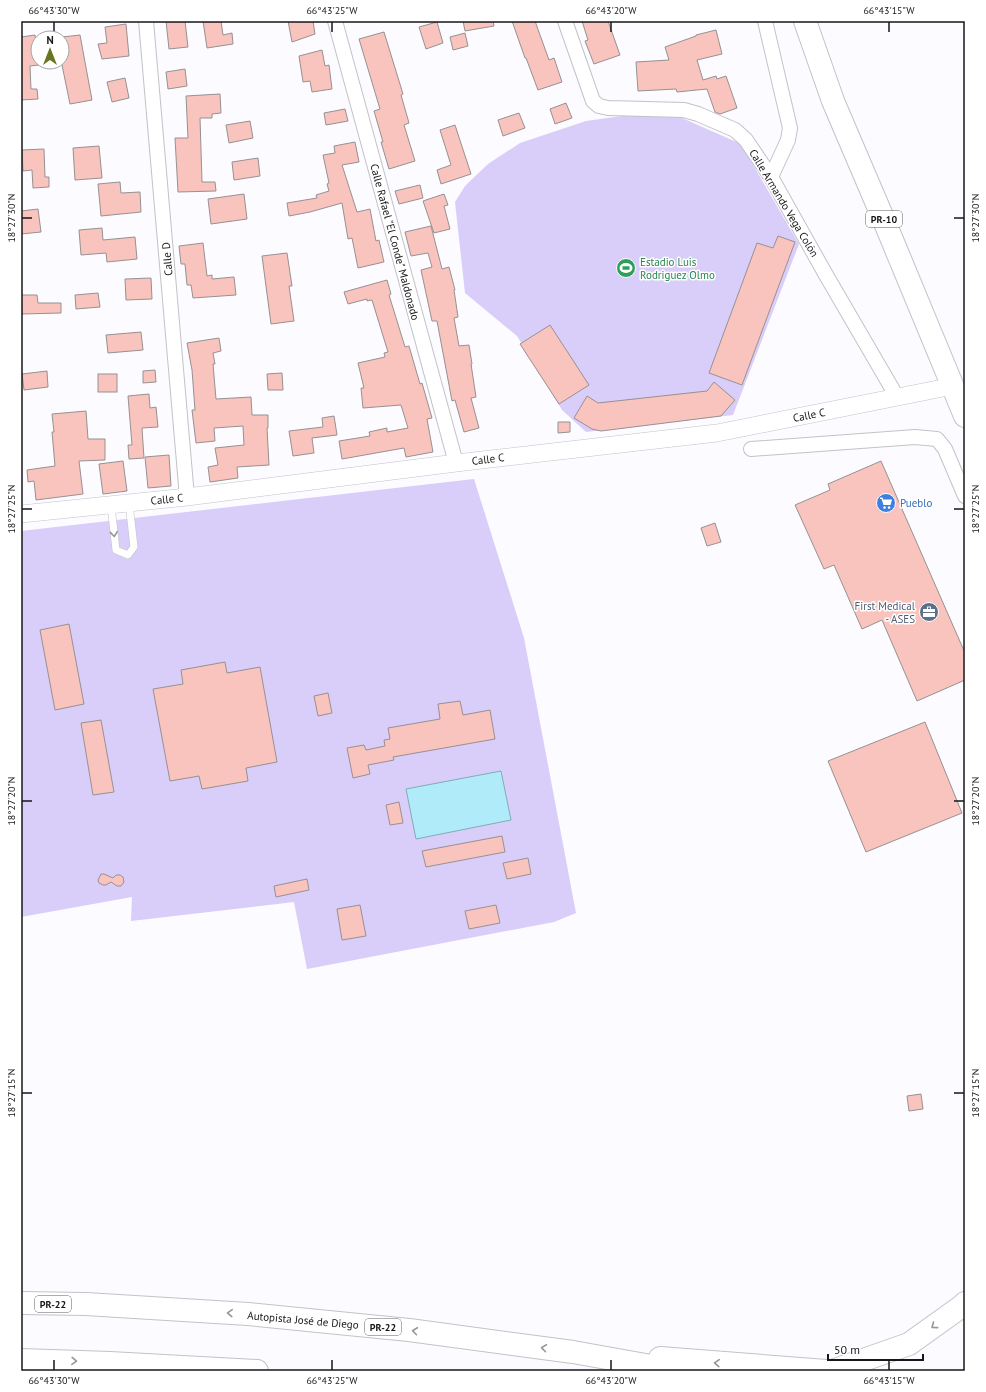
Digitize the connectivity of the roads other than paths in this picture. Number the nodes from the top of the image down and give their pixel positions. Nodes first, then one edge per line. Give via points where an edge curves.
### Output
1 (146, 21) edge
2 (335, 21) edge
3 (565, 21) edge
4 (765, 21) edge
5 (804, 21) edge
6 (771, 177) junction
7 (953, 386) junction
8 (897, 397) junction
9 (965, 416) edge
10 (751, 449) dead end
11 (456, 463) junction
12 (965, 496) edge
13 (187, 497) junction
14 (129, 503) junction
15 (111, 505) junction
16 (21, 514) edge
17 (21, 1303) edge
18 (965, 1303) edge
19 (573, 1352) junction
20 (21, 1360) edge
21 (257, 1371) edge
22 (678, 1371) edge
23 (826, 1371) edge
24 (832, 1371) edge

1 - 13 street, Calle D
2 - 11 street, Calle Rafael "El Conde" Maldonado
3 - 6 street, Calle Armando Vega Colón via 593,101 599,106 684,110 698,114 735,130 746,140
4 - 6 street via 790,128 788,140
5 - 7 main road, PR-10 via 833,101
6 - 8 street, Calle Armando Vega Colón
7 - 8 street, Calle C
7 - 9 main road, PR-10
8 - 11 street, Calle C via 717,433
10 - 12 street via 915,438 937,439 945,449
11 - 13 street, Calle C
13 - 14 street, Calle C
14 - 15 street, Calle C
15 -> 14 lane via 116,550 128,555 134,547
15 - 16 street, Calle C
19 -> 17 main road, Autopista José de Diego / PR-22 via 409,1330 248,1314 86,1304
18 -> 24 main road via 909,1344
19 - 22 main road, Autopista José de Diego / PR-22
23 -> 19 main road
20 -> 21 main road via 110,1362

